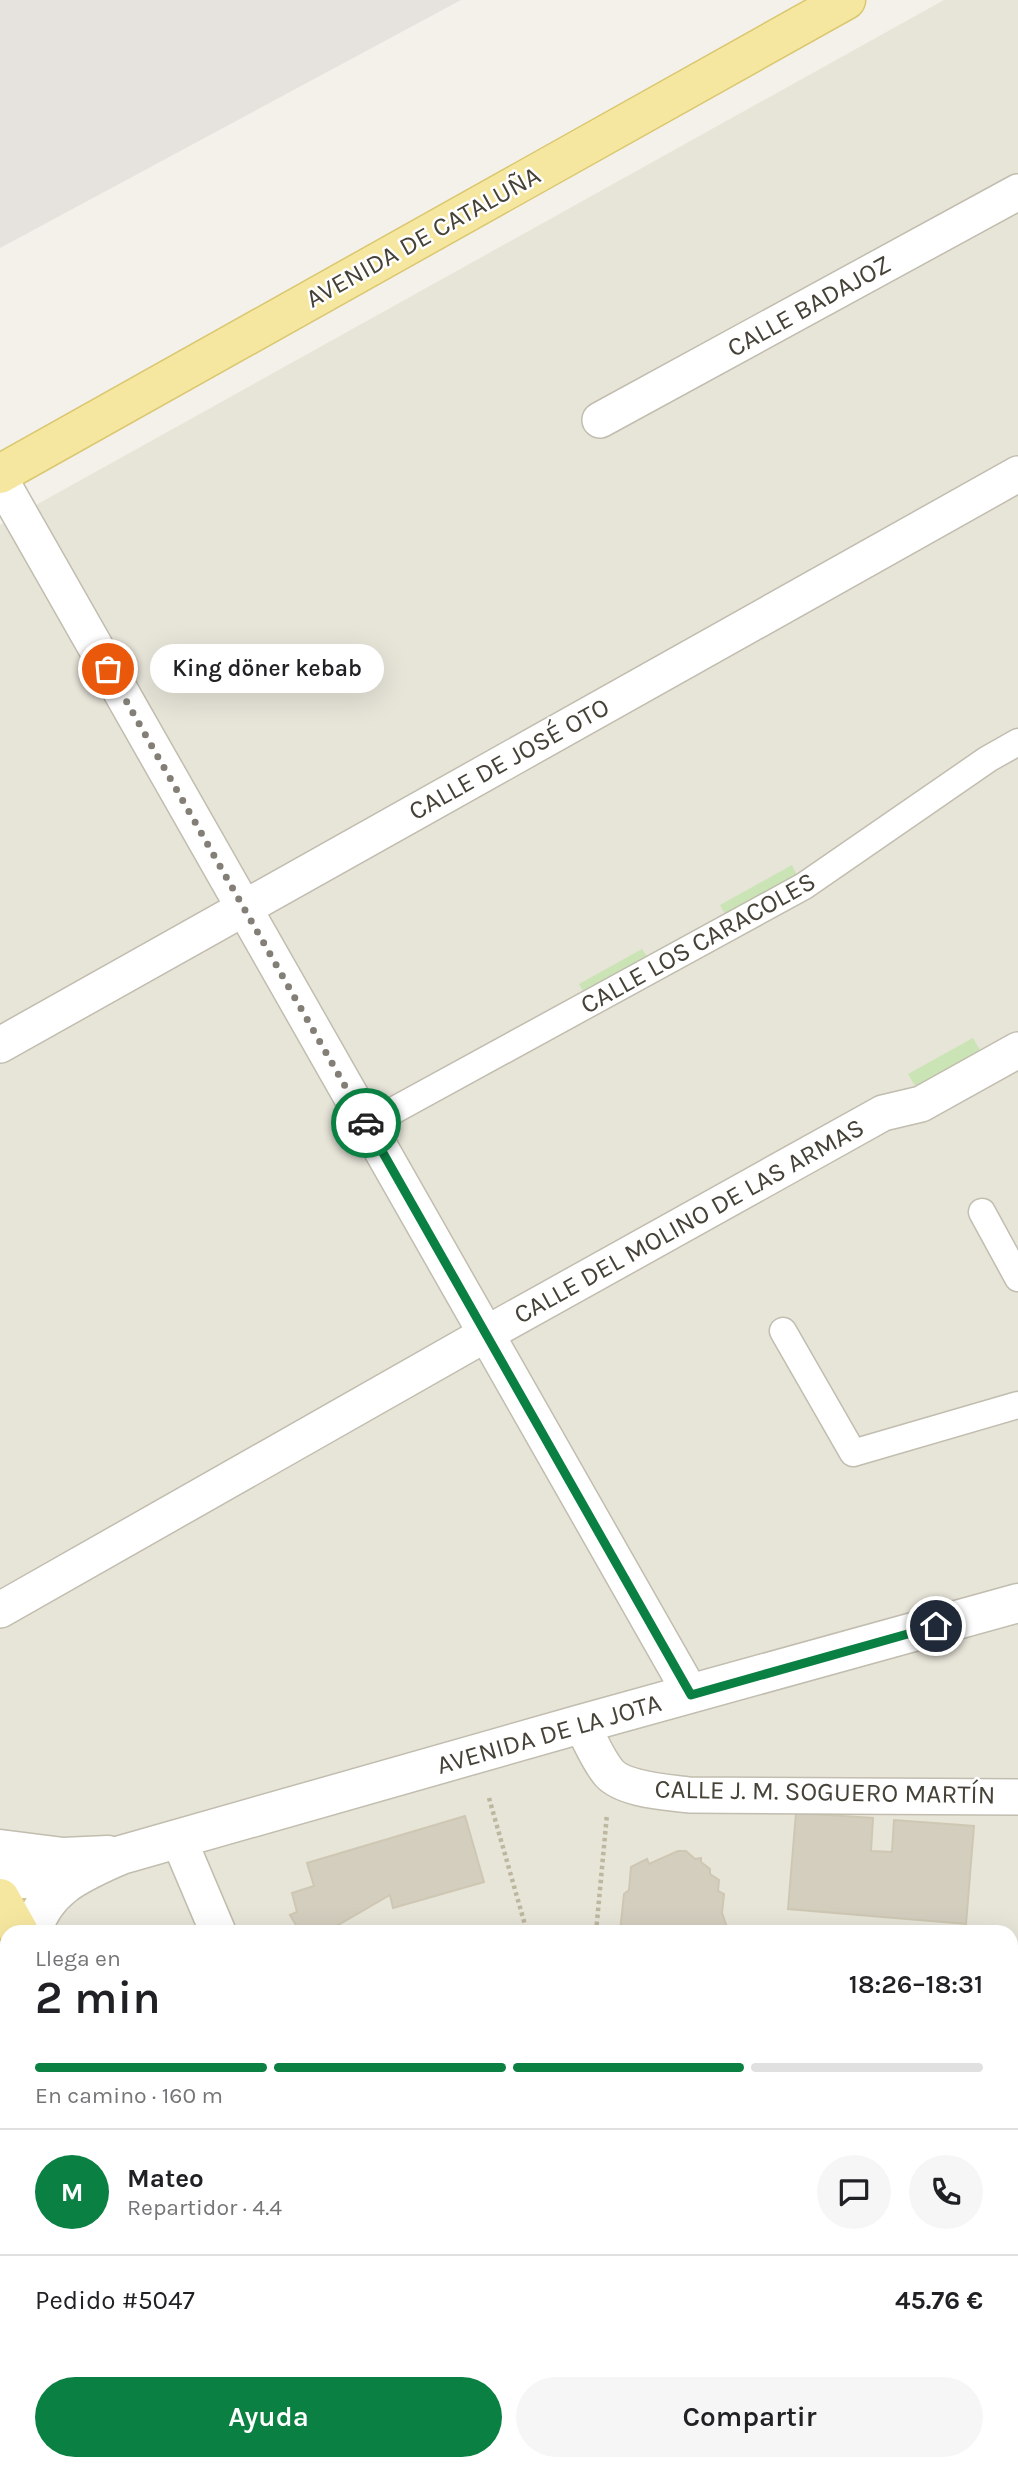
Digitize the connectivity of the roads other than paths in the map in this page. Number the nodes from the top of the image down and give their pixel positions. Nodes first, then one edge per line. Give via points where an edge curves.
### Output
1 (846, 0) edge
2 (1018, 192) edge
3 (600, 420) dead end
4 (1018, 474) edge
5 (0, 476) edge
6 (1018, 742) edge
7 (244, 908) junction
8 (0, 1045) edge
9 (1018, 1050) edge
10 (367, 1125) junction
11 (982, 1212) dead end
12 (1018, 1278) edge
13 (783, 1331) dead end
14 (486, 1334) junction
15 (1018, 1405) edge
16 (1018, 1603) edge
17 (0, 1610) edge
18 (691, 1695) junction
19 (581, 1724) junction
20 (1018, 1797) edge
21 (179, 1840) junction
22 (0, 1849) edge
23 (121, 1855) junction
24 (72, 1877) junction
25 (0, 1878) edge
26 (0, 1898) edge
27 (15, 1925) edge
28 (34, 1925) edge
29 (215, 1925) edge

1 - 5 main road, AVENIDA DE CATALUÑA
2 - 3 street, CALLE BADAJOZ
4 - 7 street, CALLE DE JOSÉ OTO
5 - 7 street
6 - 10 street, CALLE LOS CARACOLES via 804,886
7 - 8 street, CALLE DE JOSÉ OTO
7 - 10 street
9 - 14 street, CALLE DEL MOLINO DE LAS ARMAS via 921,1104 883,1113
10 - 14 street
11 - 12 street
13 - 15 street via 853,1453
14 - 17 street, CALLE DEL MOLINO DE LAS ARMAS
14 - 18 street
16 - 18 street, AVENIDA DE LA JOTA
18 - 19 street, AVENIDA DE LA JOTA
19 - 20 street, CALLE J. M. SOGUERO MARTÍN via 610,1775 623,1783 663,1792
19 - 21 street, AVENIDA DE LA JOTA
21 - 23 street, AVENIDA DE LA JOTA
21 - 29 street
22 - 23 street, AVENIDA DE LA JOTA via 63,1857
23 - 24 street, AVENIDA DE LA JOTA
24 - 25 street, AVENIDA DE LA JOTA
24 - 28 street, AVENIDA DE LA JOTA via 55,1892
26 - 27 main road

